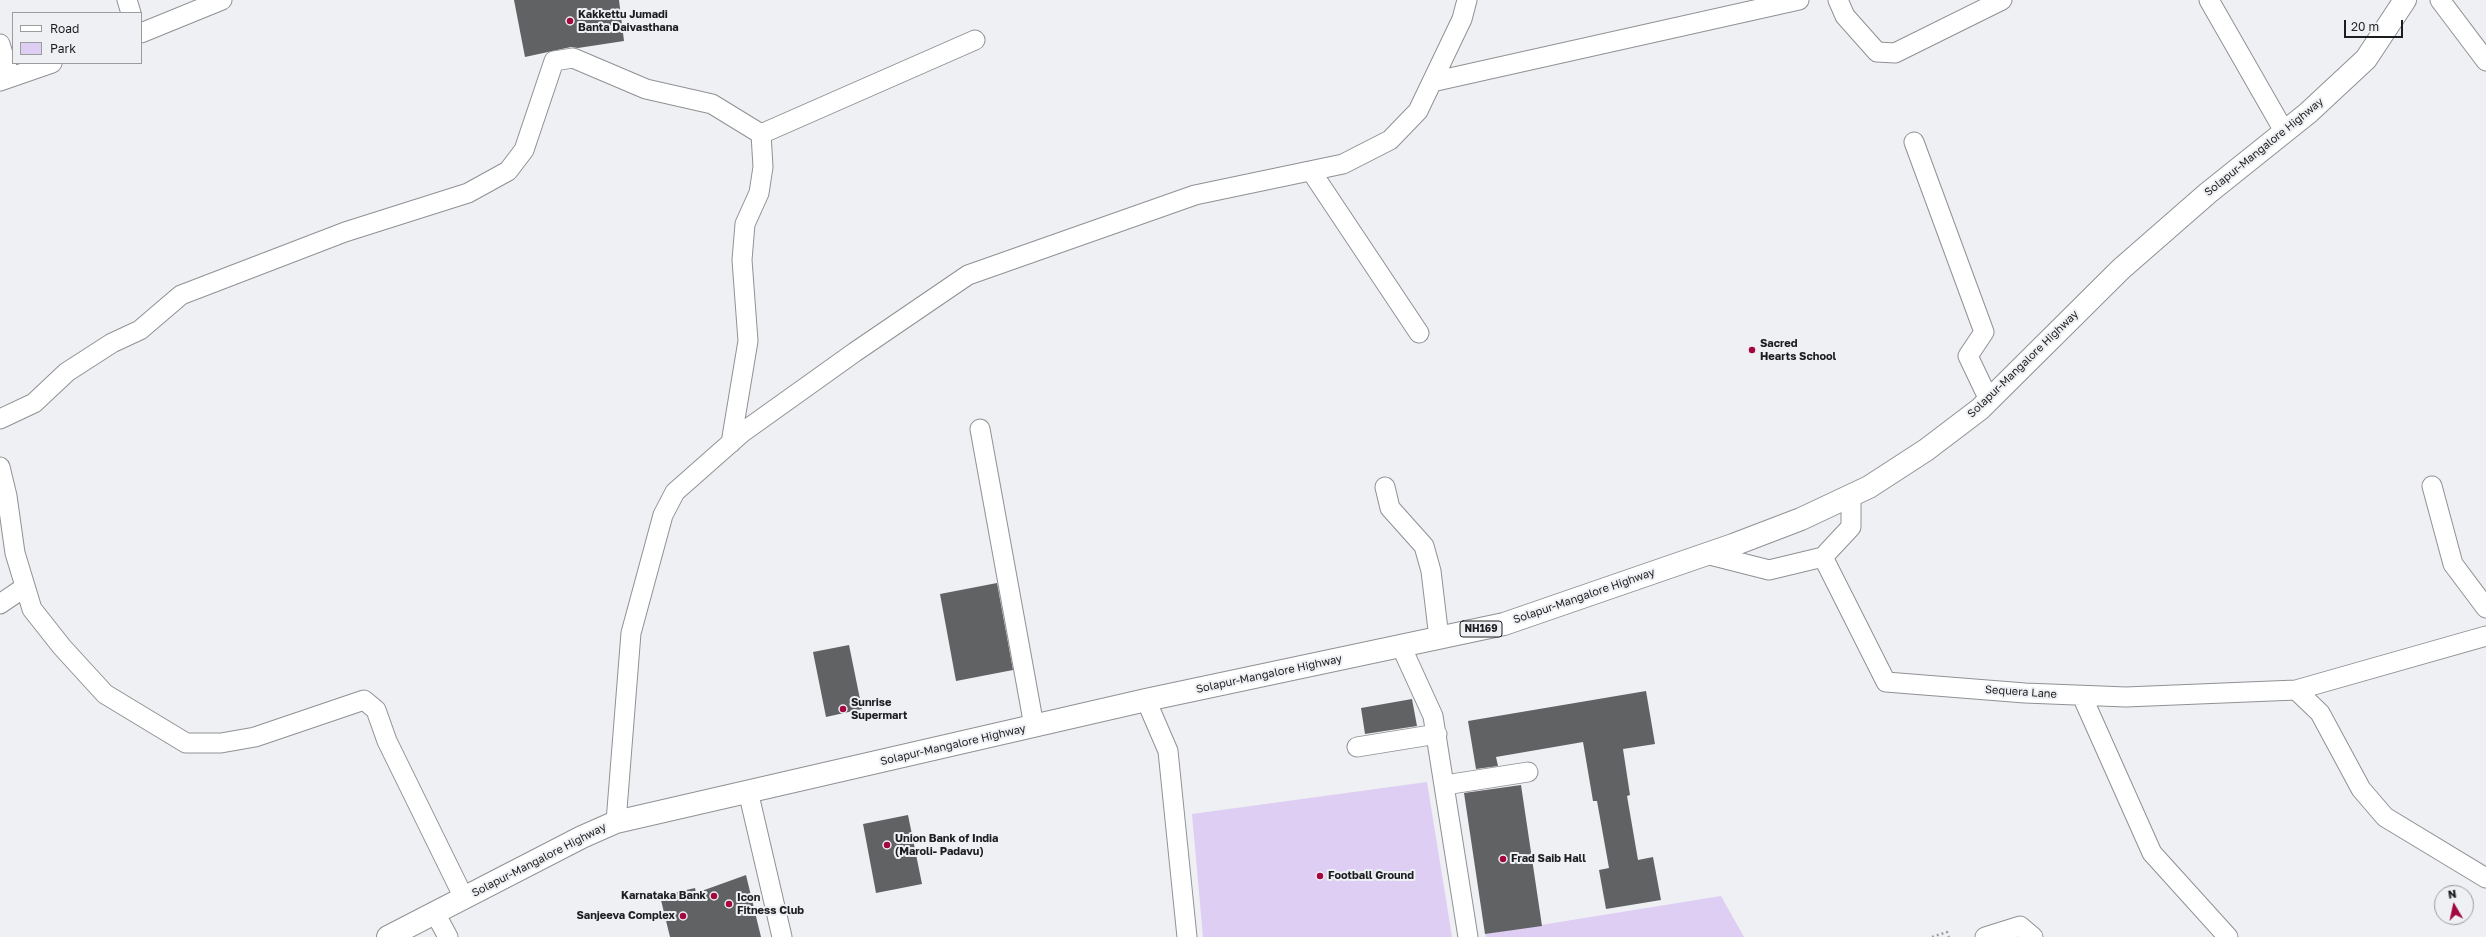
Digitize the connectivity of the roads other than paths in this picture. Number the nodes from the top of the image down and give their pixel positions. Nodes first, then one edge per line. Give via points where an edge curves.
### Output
1 (127, 0) edge
2 (222, 0) edge
3 (1467, 0) edge
4 (1799, 0) edge
5 (1838, 0) edge
6 (2002, 0) edge
7 (2209, 0) edge
8 (2405, 0) edge
9 (2440, 0) edge
10 (131, 12) edge
11 (142, 33) edge
12 (975, 40) dead end
13 (0, 44) edge
14 (2486, 61) edge
15 (49, 64) edge
16 (5, 79) edge
17 (1432, 82) junction
18 (2284, 131) junction
19 (761, 134) junction
20 (1914, 142) dead end
21 (1311, 171) junction
22 (1419, 333) dead end
23 (1989, 400) junction
24 (0, 419) edge
25 (980, 429) dead end
26 (731, 443) junction
27 (0, 467) edge
28 (2432, 486) dead end
29 (1384, 487) dead end
30 (1851, 495) junction
31 (1706, 554) junction
32 (1823, 557) junction
33 (25, 587) junction
34 (0, 604) edge
35 (2486, 608) edge
36 (2486, 636) edge
37 (1439, 638) junction
38 (1401, 646) junction
39 (2296, 690) junction
40 (2082, 696) junction
41 (1146, 700) junction
42 (1034, 726) junction
43 (1437, 734) junction
44 (1357, 747) dead end
45 (1528, 772) dead end
46 (1445, 785) junction
47 (748, 792) junction
48 (616, 822) junction
49 (2486, 878) edge
50 (464, 898) junction
51 (435, 913) junction
52 (388, 937) edge
53 (448, 937) edge
54 (782, 937) edge
55 (1187, 937) edge
56 (1468, 937) edge
57 (1985, 937) edge
58 (2033, 937) edge
59 (2228, 937) edge

1 - 10 street
2 - 11 street
3 - 17 street via 1462,19
4 - 17 street
5 - 6 street via 1845,16 1877,52 1895,53
7 - 18 street
8 - 18 highway, Solapur-Mangalore Highway / NH169 via 2366,59 2308,113
9 - 14 street
12 - 19 street
13 - 16 street
15 - 16 street
17 - 21 street via 1418,111 1390,140 1343,164
18 - 23 highway, Solapur-Mangalore Highway / NH169 via 2121,269
19 - 24 street via 712,104 646,89 573,58 554,61 524,150 508,172 468,193 345,232 181,295 140,330 112,343 67,372 34,403
19 - 26 street via 763,167 759,193 745,224 742,260 748,341
20 - 23 street via 1984,332 1968,356
21 - 22 street
21 - 26 street via 1195,195 968,275 855,352
23 - 30 highway, Solapur-Mangalore Highway / NH169 via 1926,450 1869,487
25 - 42 street
26 - 48 street via 675,492 663,515 632,633
27 - 33 street via 15,553
28 - 35 street via 2452,564
29 - 37 street via 1390,508 1424,546 1431,571
30 - 31 highway, Solapur-Mangalore Highway / NH169 via 1801,519
30 - 32 street via 1851,527
31 - 32 street via 1770,570
31 - 37 highway, Solapur-Mangalore Highway / NH169 via 1504,624
32 - 40 street, Sequera Lane via 1886,682 2025,694
33 - 34 street
33 - 50 street via 32,609 105,694 186,743 221,743 255,737 364,700 376,710 387,741
36 - 39 street, Sequera Lane
37 - 38 highway, Solapur-Mangalore Highway / NH169
38 - 41 highway, Solapur-Mangalore Highway / NH169
38 - 43 street via 1433,716
39 - 40 street, Sequera Lane via 2126,697
39 - 49 street via 2320,713 2361,789 2385,817
40 - 59 street via 2152,853
41 - 42 highway, Solapur-Mangalore Highway / NH169
41 - 55 street via 1168,751
42 - 47 highway, Solapur-Mangalore Highway / NH169
43 - 44 street
43 - 46 street
45 - 46 street
46 - 56 street
47 - 48 highway, Solapur-Mangalore Highway / NH169
47 - 54 street
48 - 50 highway, Solapur-Mangalore Highway / NH169 via 582,836
50 - 51 highway, Solapur-Mangalore Highway / NH169
51 - 52 highway, Solapur-Mangalore Highway / NH169
51 - 53 street
57 - 58 street via 2020,926

